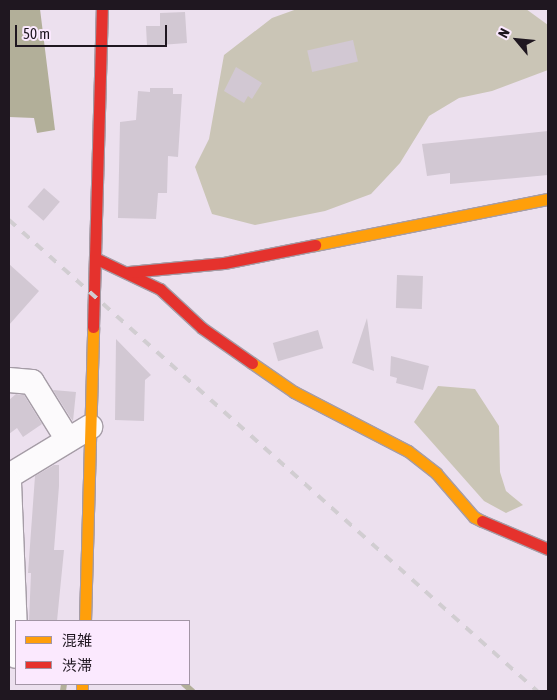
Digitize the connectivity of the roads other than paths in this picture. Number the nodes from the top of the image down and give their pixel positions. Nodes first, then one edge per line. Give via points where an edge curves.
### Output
1 (102, 9) edge
2 (548, 199) edge
3 (96, 258) junction
4 (129, 272) junction
5 (9, 380) edge
6 (90, 427) junction
7 (68, 440) junction
8 (9, 476) edge
9 (9, 482) edge
10 (548, 549) edge
11 (85, 620) edge
12 (15, 631) edge

1 - 3 street
2 - 4 street via 224,263
3 - 4 street
3 - 6 street
4 - 10 street via 160,289 202,328 294,392 408,451 436,472 474,516
5 - 7 street via 32,382
6 - 7 street
6 - 11 street
7 - 8 street
9 - 12 street

